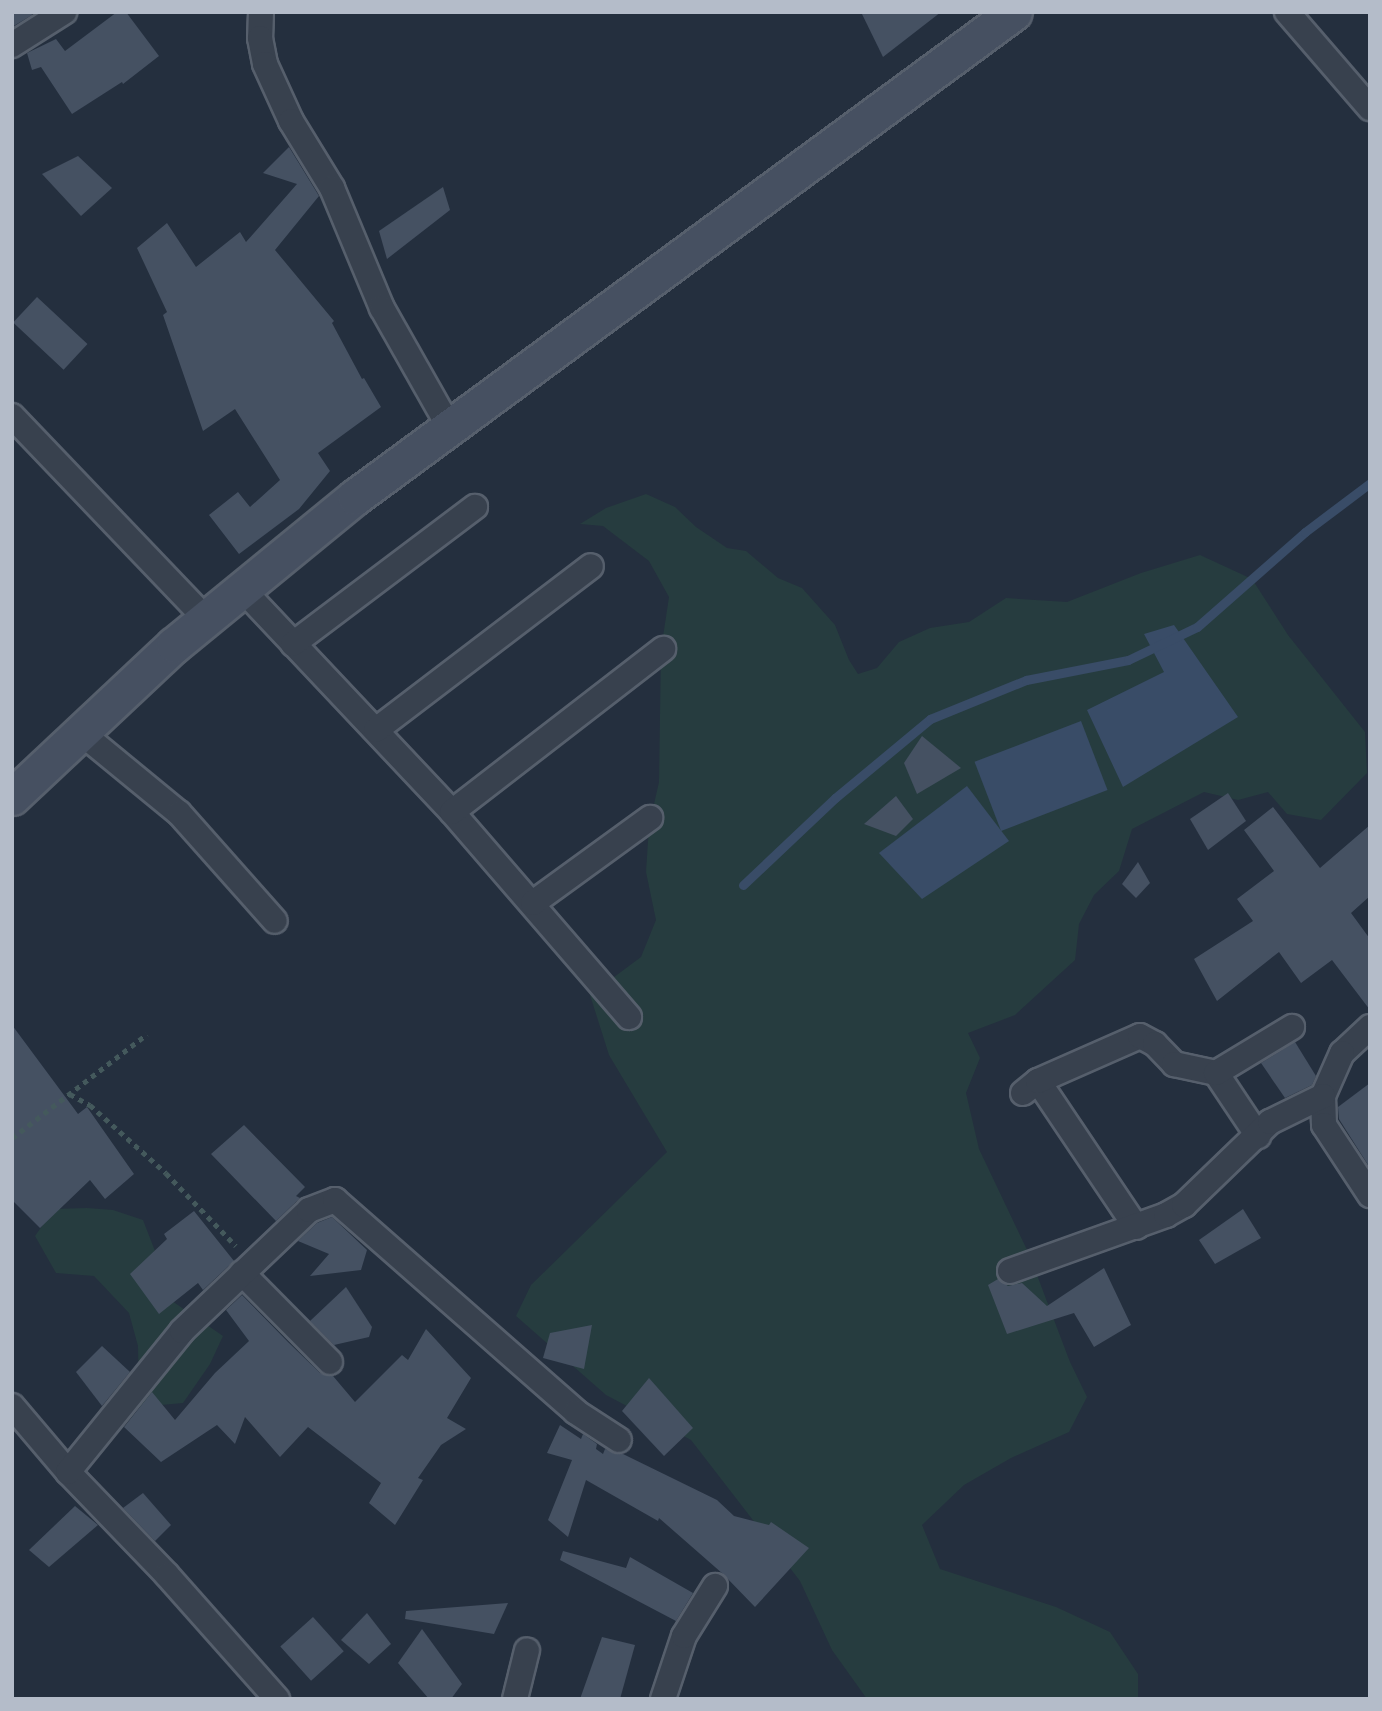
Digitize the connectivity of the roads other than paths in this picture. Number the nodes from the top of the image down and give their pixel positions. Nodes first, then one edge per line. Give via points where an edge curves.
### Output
1 (64, 12) edge
2 (261, 12) edge
3 (1014, 12) edge
4 (1287, 12) edge
5 (12, 45) edge
6 (1370, 108) edge
7 (12, 416) edge
8 (450, 428) junction
9 (475, 508) dead end
10 (591, 566) dead end
11 (242, 589) junction
12 (206, 619) junction
13 (293, 644) junction
14 (663, 649) dead end
15 (376, 730) junction
16 (79, 731) junction
17 (12, 797) edge
18 (452, 812) junction
19 (650, 818) dead end
20 (533, 903) junction
21 (275, 921) dead end
22 (629, 1017) dead end
23 (1292, 1027) dead end
24 (1370, 1027) edge
25 (1216, 1073) junction
26 (1323, 1096) junction
27 (1258, 1136) junction
28 (1370, 1195) edge
29 (1136, 1227) junction
30 (247, 1267) junction
31 (1010, 1271) dead end
32 (330, 1362) dead end
33 (12, 1406) edge
34 (619, 1440) dead end
35 (68, 1472) junction
36 (715, 1586) dead end
37 (527, 1650) dead end
38 (277, 1699) edge
39 (515, 1699) edge
40 (663, 1699) edge

1 - 5 street
2 - 8 street via 265,64 291,121 332,188 382,308
3 - 8 street
4 - 6 street
7 - 12 street
8 - 11 street via 355,497
9 - 13 street
10 - 15 street
11 - 12 street
11 - 13 street
12 - 16 street
13 - 15 street
14 - 18 street
15 - 18 street
16 - 17 street
16 - 21 street via 179,813
18 - 20 street
19 - 20 street
20 - 22 street
23 - 25 street
24 - 26 street via 1342,1053
25 - 27 street
25 - 29 street via 1174,1064 1140,1036 1031,1087
26 - 27 street via 1269,1122
26 - 28 street via 1324,1125
27 - 29 street via 1184,1205
29 - 31 street
30 - 32 street
30 - 34 street via 309,1210 335,1200 576,1412
30 - 35 street via 182,1331
33 - 35 street
35 - 38 street
36 - 40 street via 684,1636
37 - 39 street

